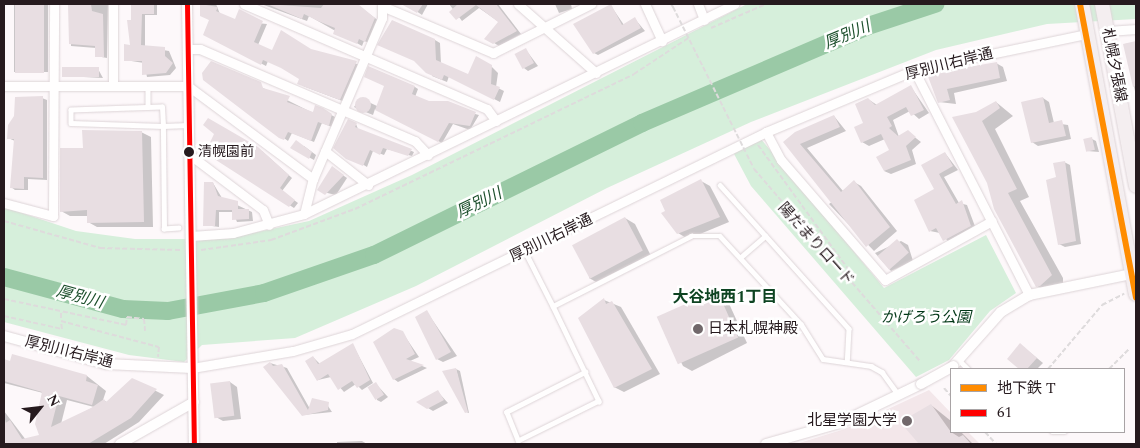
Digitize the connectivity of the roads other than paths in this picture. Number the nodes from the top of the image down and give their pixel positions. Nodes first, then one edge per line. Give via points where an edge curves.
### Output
1 (54, 4) edge
2 (113, 4) edge
3 (187, 4) edge
4 (244, 4) edge
5 (518, 4) edge
6 (591, 4) edge
7 (646, 4) edge
8 (698, 4) edge
9 (735, 4) edge
10 (1082, 4) edge
11 (1102, 4) edge
12 (381, 5) edge
13 (577, 7) edge
14 (704, 20) junction
15 (547, 28) junction
16 (1107, 28) junction
17 (1136, 29) edge
18 (1087, 31) junction
19 (662, 41) junction
20 (188, 49) junction
21 (366, 56) junction
22 (914, 70) junction
23 (596, 73) junction
24 (4, 86) edge
25 (53, 86) junction
26 (113, 86) junction
27 (148, 86) junction
28 (188, 86) junction
29 (148, 107) junction
30 (342, 111) junction
31 (496, 121) junction
32 (163, 126) junction
33 (189, 126) junction
34 (766, 132) junction
35 (325, 151) junction
36 (190, 155) junction
37 (428, 155) junction
38 (313, 179) junction
39 (368, 185) junction
40 (720, 185) dead end
41 (1136, 186) edge
42 (4, 203) edge
43 (304, 214) junction
44 (992, 221) junction
45 (269, 225) junction
46 (179, 228) dead end
47 (191, 236) junction
48 (766, 236) junction
49 (525, 251) junction
50 (741, 257) junction
51 (1134, 273) edge
52 (1136, 293) edge
53 (1029, 295) junction
54 (553, 306) junction
55 (4, 336) edge
56 (847, 362) junction
57 (956, 363) junction
58 (192, 368) junction
59 (966, 368) edge
60 (585, 372) junction
61 (899, 395) junction
62 (194, 402) junction
63 (120, 444) edge
64 (194, 444) edge
65 (766, 444) edge

1 - 25 street
2 - 26 street
3 - 20 street
4 - 21 street
5 - 15 street
6 - 13 street
7 - 19 street
8 - 14 street
9 - 14 street
10 - 18 main road, 札幌夕張線
11 - 16 main road, 札幌夕張線
12 - 15 street via 493,53
12 - 21 street via 382,18
13 - 15 street
14 - 19 street
15 - 23 street
16 - 17 street
16 - 41 main road, 札幌夕張線
18 - 22 street, 厚別川右岸通
18 - 51 main road, 札幌夕張線
19 - 23 street
20 - 28 street
20 - 30 street via 200,49
21 - 30 street
21 - 31 street via 487,109
22 - 34 street, 厚別川右岸通
22 - 44 street
23 - 31 street
24 - 25 street
25 - 26 street
25 - 42 street via 53,216
26 - 27 street
27 - 28 street
27 - 29 lane
28 - 33 street
28 - 38 street
29 - 32 lane via 162,108
29 - 32 lane via 71,110 71,124
30 - 35 street
30 - 37 street via 415,141
31 - 37 street
32 - 33 lane
32 - 46 lane via 164,229
33 - 36 street
34 - 44 street via 781,160 885,280
34 - 49 street, 厚別川右岸通
35 - 38 street
35 - 39 street
36 - 45 street via 263,210
36 - 47 street
37 - 39 street
38 - 43 street
39 - 43 street
40 - 48 lane
43 - 45 street
44 - 53 street
45 - 47 street
47 - 58 street
48 - 50 lane
48 - 56 lane via 849,329
49 - 54 lane
49 - 58 street, 厚別川右岸通 via 352,334 293,351
50 - 54 lane via 720,236 691,236
50 - 56 lane via 801,324 823,359
51 - 52 main road, 札幌夕張線
51 - 53 street
53 - 57 street via 1000,312
54 - 60 lane
55 - 58 street, 厚別川右岸通 via 106,364
56 - 61 lane via 882,372
57 - 59 lane
57 - 61 street, bridge
58 - 62 street
60 - 60 lane via 599,402 518,441 506,412
61 - 65 street via 840,423
62 - 63 street
62 - 64 street

